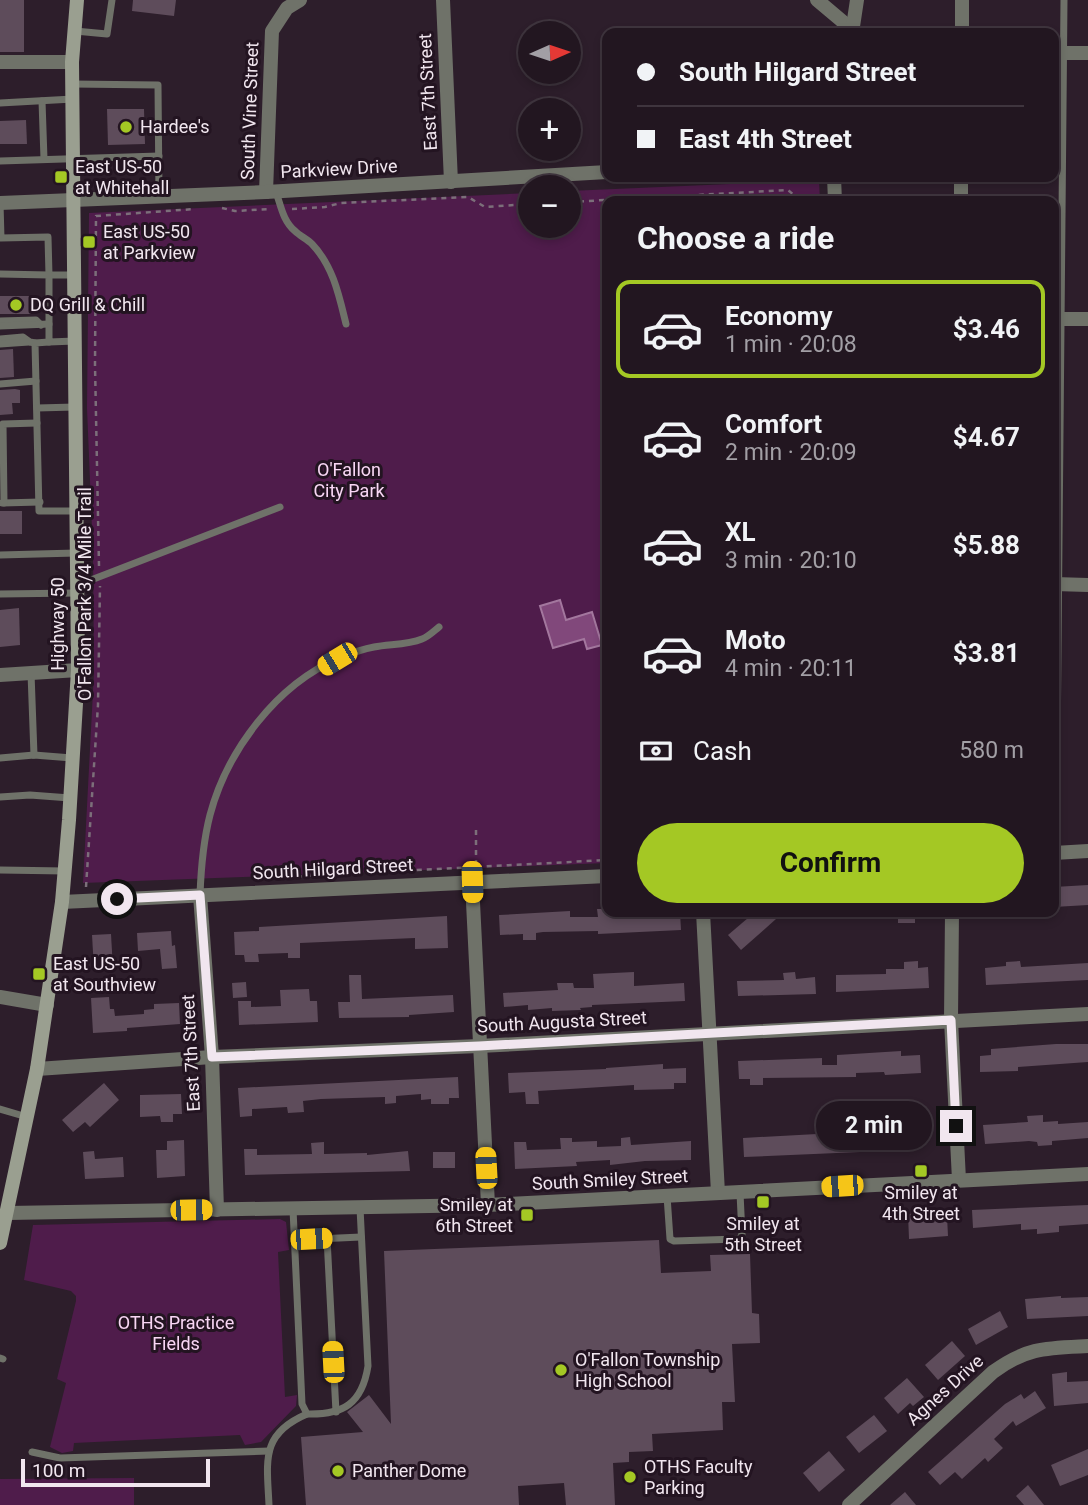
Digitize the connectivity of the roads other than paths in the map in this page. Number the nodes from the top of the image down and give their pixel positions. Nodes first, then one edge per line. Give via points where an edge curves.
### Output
1 (77, 0) edge
2 (112, 0) edge
3 (300, 0) edge
4 (443, 0) edge
5 (817, 0) edge
6 (857, 0) edge
7 (962, 0) edge
8 (1064, 0) edge
9 (847, 28) edge
10 (852, 28) edge
11 (962, 28) edge
12 (75, 31) junction
13 (1059, 44) edge
14 (1059, 53) edge
15 (1088, 53) edge
16 (0, 62) edge
17 (72, 62) junction
18 (72, 91) junction
19 (42, 101) junction
20 (0, 103) edge
21 (159, 156) junction
22 (73, 157) junction
23 (44, 159) junction
24 (0, 161) edge
25 (602, 172) edge
26 (451, 182) junction
27 (271, 192) junction
28 (159, 196) junction
29 (74, 199) junction
30 (0, 203) edge
31 (0, 238) edge
32 (0, 274) edge
33 (49, 275) junction
34 (74, 275) junction
35 (1059, 319) edge
36 (1088, 319) edge
37 (0, 323) edge
38 (345, 324) dead end
39 (45, 325) junction
40 (0, 341) edge
41 (75, 341) junction
42 (49, 342) junction
43 (33, 343) junction
44 (36, 381) junction
45 (0, 384) edge
46 (76, 407) junction
47 (37, 408) junction
48 (37, 422) junction
49 (2, 424) edge
50 (40, 502) junction
51 (2, 503) edge
52 (279, 507) dead end
53 (77, 511) junction
54 (77, 553) junction
55 (0, 555) edge
56 (1059, 584) edge
57 (1088, 585) edge
58 (78, 589) junction
59 (0, 594) edge
60 (439, 627) dead end
61 (78, 670) junction
62 (31, 673) junction
63 (0, 675) edge
64 (34, 755) junction
65 (0, 758) edge
66 (73, 758) junction
67 (0, 797) edge
68 (71, 798) junction
69 (1088, 851) edge
70 (1059, 853) edge
71 (0, 870) edge
72 (65, 871) junction
73 (474, 875) junction
74 (602, 876) edge
75 (200, 895) junction
76 (62, 902) junction
77 (703, 917) edge
78 (952, 917) edge
79 (0, 997) edge
80 (47, 1005) junction
81 (1088, 1013) edge
82 (951, 1020) junction
83 (710, 1034) junction
84 (479, 1046) junction
85 (212, 1057) junction
86 (37, 1069) junction
87 (0, 1110) edge
88 (27, 1117) junction
89 (1088, 1174) edge
90 (959, 1180) junction
91 (740, 1192) junction
92 (718, 1193) junction
93 (667, 1196) junction
94 (488, 1205) junction
95 (360, 1208) junction
96 (293, 1209) junction
97 (217, 1210) junction
98 (8, 1213) junction
99 (361, 1237) junction
100 (327, 1238) junction
101 (295, 1240) junction
102 (0, 1243) edge
103 (1088, 1346) edge
104 (335, 1412) junction
105 (307, 1414) junction
106 (32, 1451) dead end
107 (269, 1451) junction
108 (269, 1505) edge
109 (849, 1505) edge

1 - 12 main road, Highway 50
2 - 12 lane via 107,34
3 - 27 street, South Vine Street via 288,8 272,32
4 - 26 street, East 7th Street
5 - 9 street
6 - 10 street
7 - 11 street
8 - 13 lane
12 - 17 main road, Highway 50
14 - 15 street
16 - 17 street
17 - 18 main road, Highway 50
18 - 19 lane
18 - 21 lane via 158,85
18 - 22 main road, Highway 50
19 - 20 lane
19 - 23 lane
21 - 22 lane
21 - 28 lane
22 - 23 lane
22 - 29 main road, Highway 50
23 - 24 lane
25 - 26 street, Parkview Drive
26 - 27 street, Parkview Drive
27 - 28 street, Parkview Drive
27 - 38 lane via 293,230 312,243 329,267
28 - 29 street, Parkview Drive
29 - 30 street, Parkview Drive
29 - 34 main road, Highway 50
30 - 31 lane
31 - 33 lane via 48,237
32 - 33 lane
33 - 34 lane
33 - 39 lane
34 - 41 main road, Highway 50
35 - 36 street
37 - 39 lane
39 - 42 lane
40 - 43 lane
41 - 42 lane
41 - 46 main road, Highway 50
42 - 43 lane
43 - 44 lane
44 - 45 lane
44 - 47 lane
46 - 47 lane
46 - 53 main road, Highway 50
47 - 48 lane
48 - 49 lane
48 - 50 lane
49 - 51 lane
50 - 51 lane
50 - 53 lane via 39,511
52 - 58 lane via 100,575
53 - 54 main road, Highway 50
54 - 55 lane
54 - 58 main road, Highway 50
56 - 57 street
58 - 59 lane
58 - 61 main road, Highway 50
60 - 75 lane via 424,639 372,647 337,659 277,701 250,733 223,778 202,855
61 - 62 street
61 - 66 main road, Highway 50
62 - 63 street
62 - 64 lane
64 - 65 lane
64 - 66 lane
66 - 68 main road, Highway 50
67 - 68 lane
68 - 72 main road, Highway 50
69 - 70 street
71 - 72 lane
72 - 76 main road, Highway 50
73 - 74 street, South Hilgard Street
73 - 75 street, South Hilgard Street
73 - 84 street
75 - 76 street, South Hilgard Street
75 - 85 street, East 7th Street
76 - 80 main road, Highway 50
77 - 83 street
78 - 82 street
79 - 80 street
80 - 86 main road, Highway 50
81 - 82 street, South Augusta Street
82 - 83 street, South Augusta Street
82 - 90 street
83 - 84 street, South Augusta Street
83 - 92 street
84 - 85 street, South Augusta Street
84 - 94 street
85 - 86 street, South Augusta Street
85 - 97 street, East 7th Street
86 - 88 main road, Highway 50
87 - 88 lane
88 - 98 main road, Highway 50
89 - 90 street, South Smiley Street
90 - 91 street, South Smiley Street
91 - 92 street, South Smiley Street
91 - 93 lane via 742,1235 738,1239 670,1239
92 - 93 street, South Smiley Street
93 - 94 street, South Smiley Street
94 - 95 street, South Smiley Street
95 - 96 street, South Smiley Street
95 - 99 lane
96 - 97 street, South Smiley Street
96 - 101 lane
97 - 98 street, South Smiley Street
98 - 102 main road, Highway 50
99 - 100 lane
99 - 104 lane via 368,1366 357,1397
100 - 101 lane
100 - 104 lane
101 - 105 lane
103 - 109 street, Agnes Drive via 1052,1347 1013,1357
104 - 105 lane
105 - 107 lane via 288,1422 275,1435
106 - 107 lane via 60,1458
107 - 108 lane

